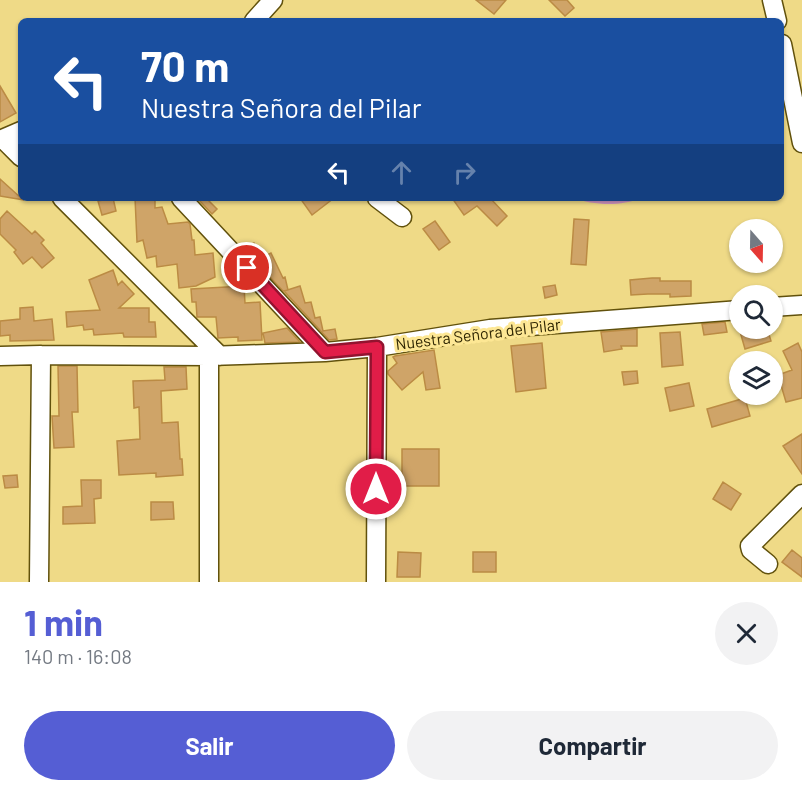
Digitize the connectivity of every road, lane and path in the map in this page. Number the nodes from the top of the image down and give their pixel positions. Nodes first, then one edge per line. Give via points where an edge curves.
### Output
1 (273, 0) edge
2 (772, 0) edge
3 (257, 18) edge
4 (776, 18) edge
5 (784, 54) edge
6 (18, 132) edge
7 (2, 139) edge
8 (802, 143) edge
9 (18, 154) edge
10 (65, 201) edge
11 (184, 201) edge
12 (381, 201) edge
13 (402, 217) dead end
14 (802, 305) edge
15 (783, 307) edge
16 (729, 311) edge
17 (377, 347) junction
18 (325, 352) junction
19 (41, 355) junction
20 (0, 356) edge
21 (215, 356) junction
22 (802, 494) edge
23 (768, 564) dead end
24 (39, 582) edge
25 (209, 582) edge
26 (376, 582) edge

1 - 3 street
2 - 4 street
5 - 8 street
6 - 7 street
7 - 9 street
10 - 21 street
11 - 18 street
12 - 13 street
14 - 15 street
16 - 17 street, Nuestra Señora del Pilar via 490,329
17 - 18 street, Nuestra Señora del Pilar
17 - 26 street
18 - 21 street, Nuestra Señora del Pilar
19 - 20 street, Nuestra Señora del Pilar
19 - 21 street, Nuestra Señora del Pilar
19 - 24 street
21 - 25 street
22 - 23 street via 750,546

